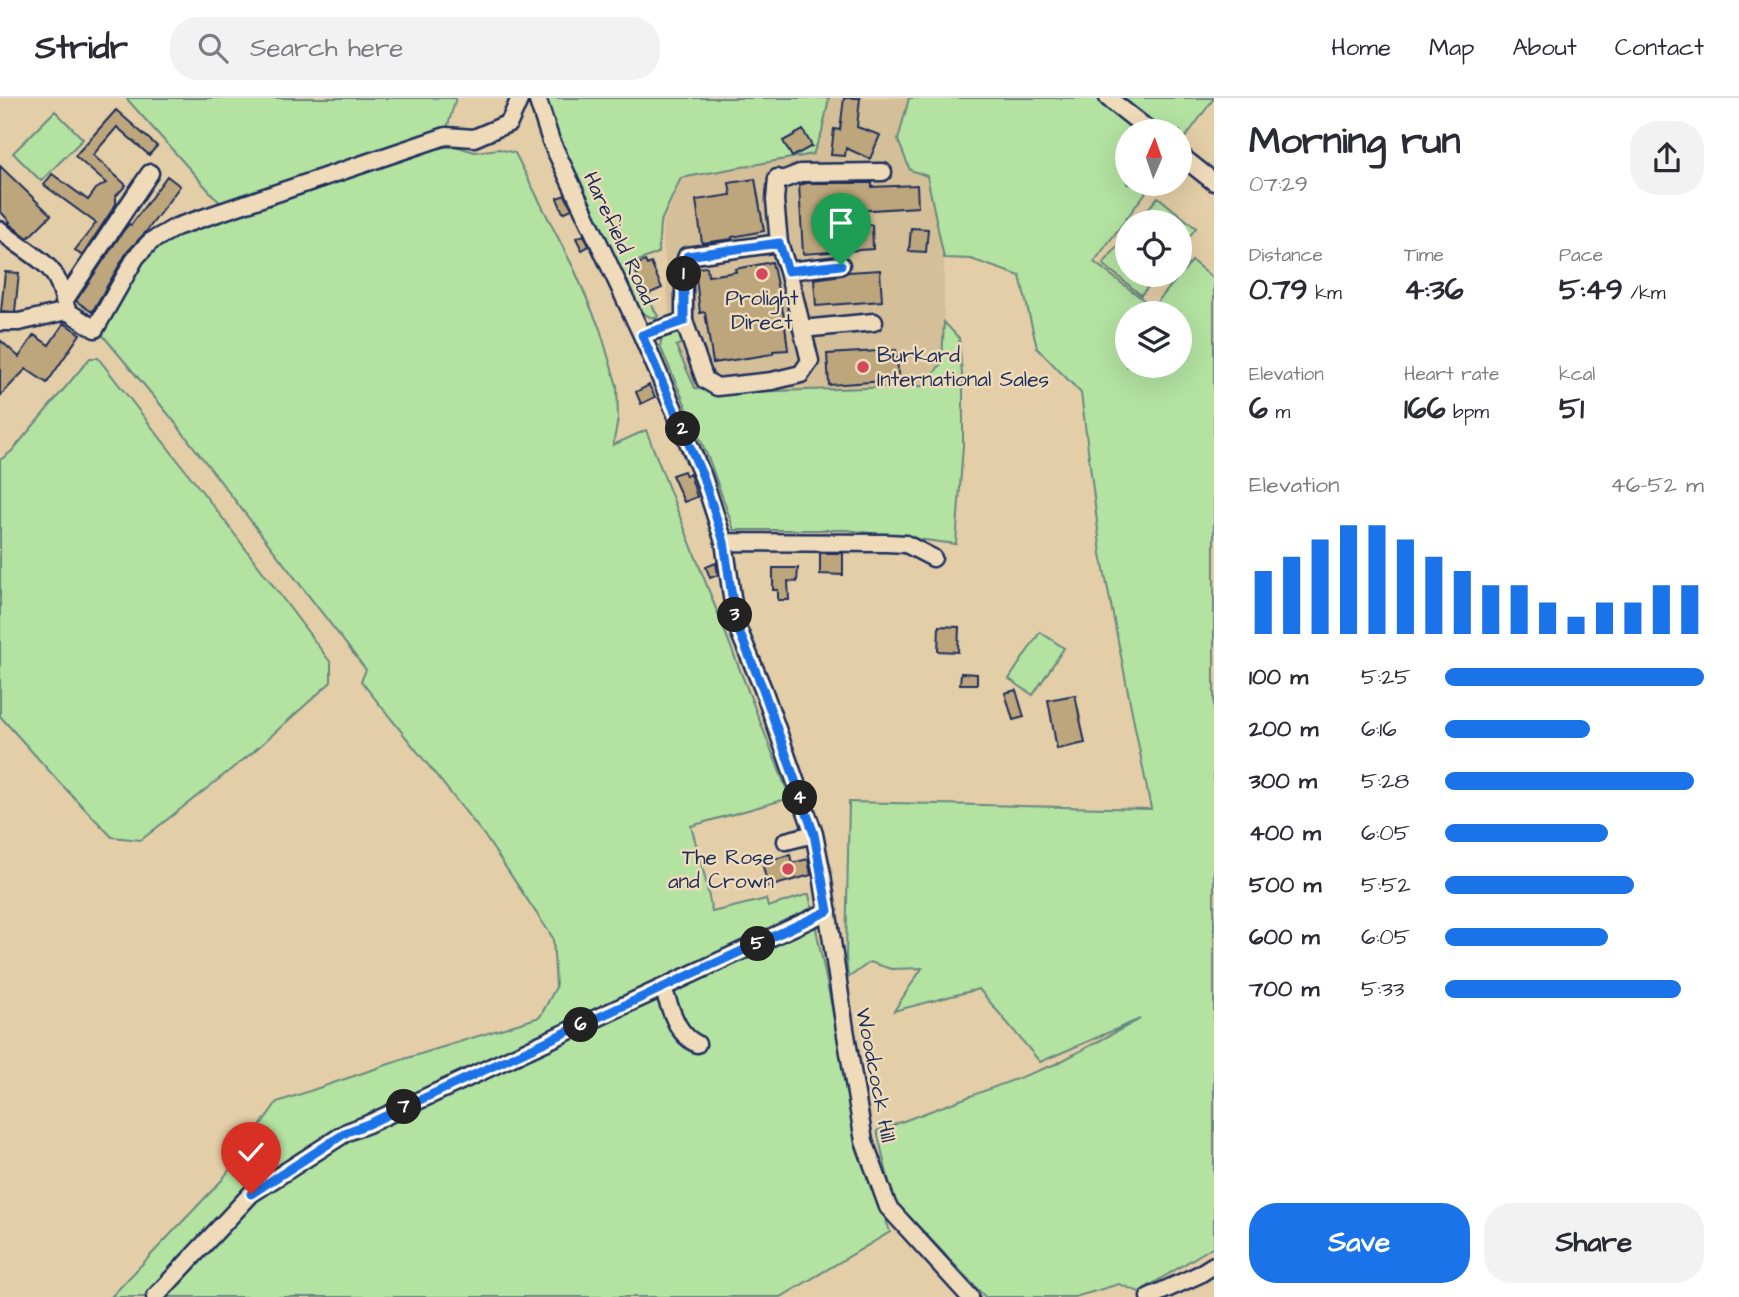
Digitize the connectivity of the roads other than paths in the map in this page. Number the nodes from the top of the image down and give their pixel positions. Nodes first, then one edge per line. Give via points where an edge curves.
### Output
1 (520, 98) edge
2 (537, 98) edge
3 (1108, 98) edge
4 (1135, 119) edge
5 (1192, 165) edge
6 (883, 172) dead end
7 (150, 173) dead end
8 (1214, 183) edge
9 (0, 230) edge
10 (779, 243) junction
11 (841, 265) dead end
12 (788, 271) junction
13 (66, 306) junction
14 (684, 321) junction
15 (874, 321) dead end
16 (0, 323) edge
17 (802, 329) junction
18 (642, 335) junction
19 (724, 542) junction
20 (933, 558) dead end
21 (814, 834) junction
22 (786, 841) dead end
23 (828, 911) junction
24 (663, 988) junction
25 (698, 1044) dead end
26 (1214, 1265) edge
27 (155, 1297) edge
28 (970, 1297) edge
29 (1149, 1297) edge

1 - 13 street via 509,123 474,138 446,136 176,227 150,242 136,257 94,329
2 - 18 street, Harefield Road via 551,141
3 - 4 street
5 - 8 street
6 - 10 street via 800,173 777,180
7 - 13 street
9 - 13 street via 48,266 61,286
10 - 12 street
10 - 14 street via 687,256
11 - 12 street
12 - 17 street
13 - 16 street via 19,322
14 - 17 street via 705,380 718,387 801,374 810,361
14 - 18 street
15 - 17 street
18 - 19 street, Harefield Road via 703,477
19 - 20 street via 896,543
19 - 21 street, Harefield Road via 736,624
21 - 22 street
21 - 23 street, Harefield Road
23 - 24 street
23 - 28 street, Woodcock Hill via 864,1140 888,1207
24 - 25 street via 683,1034
24 - 27 street via 347,1132 251,1194
26 - 29 street

